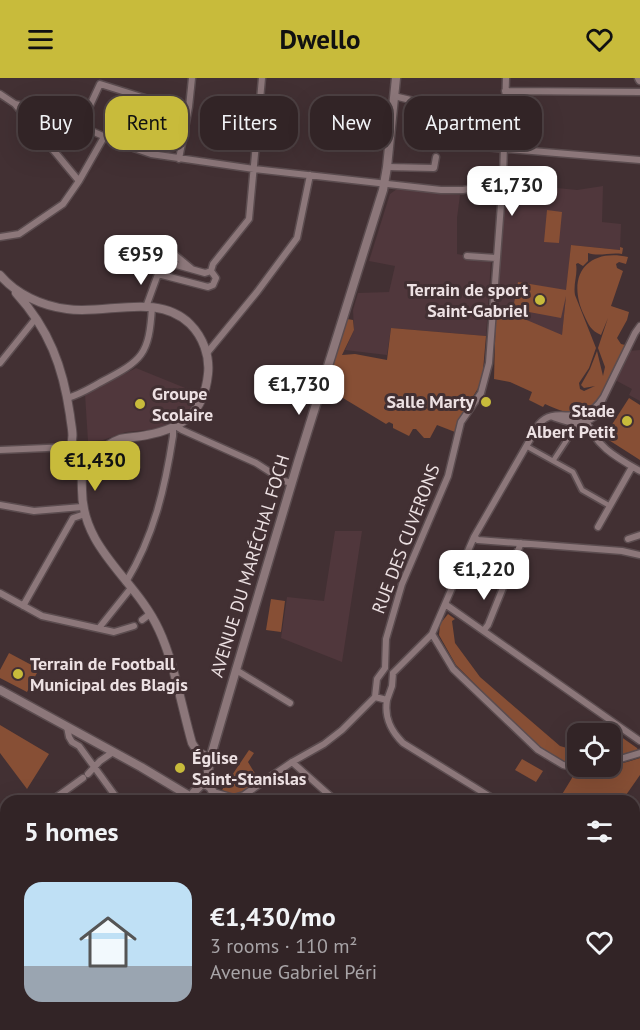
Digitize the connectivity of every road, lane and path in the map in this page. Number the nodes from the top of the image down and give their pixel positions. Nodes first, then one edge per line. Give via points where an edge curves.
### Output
1 (192, 78) edge
2 (262, 78) edge
3 (396, 78) edge
4 (506, 78) edge
5 (505, 91) junction
6 (640, 92) edge
7 (0, 94) edge
8 (394, 96) junction
9 (505, 96) edge
10 (404, 98) edge
11 (93, 99) edge
12 (15, 104) junction
13 (18, 105) edge
14 (189, 107) junction
15 (93, 132) edge
16 (104, 137) junction
17 (504, 150) edge
18 (527, 150) edge
19 (436, 157) dead end
20 (179, 159) junction
21 (640, 160) edge
22 (387, 167) junction
23 (254, 169) junction
24 (310, 175) junction
25 (79, 181) junction
26 (385, 183) junction
27 (502, 183) junction
28 (0, 237) edge
29 (467, 256) dead end
30 (496, 258) junction
31 (211, 271) junction
32 (158, 274) junction
33 (0, 275) edge
34 (32, 304) junction
35 (149, 307) junction
36 (36, 318) junction
37 (640, 326) edge
38 (207, 352) junction
39 (0, 363) edge
40 (67, 398) junction
41 (603, 398) junction
42 (585, 414) junction
43 (550, 416) junction
44 (587, 422) junction
45 (578, 423) junction
46 (175, 428) junction
47 (526, 446) junction
48 (70, 447) junction
49 (0, 450) edge
50 (553, 461) junction
51 (632, 467) junction
52 (640, 471) edge
53 (82, 473) junction
54 (292, 483) junction
55 (0, 505) edge
56 (610, 506) junction
57 (83, 510) junction
58 (598, 526) dead end
59 (640, 535) edge
60 (474, 537) junction
61 (628, 539) dead end
62 (521, 543) junction
63 (640, 555) edge
64 (129, 585) junction
65 (0, 593) edge
66 (445, 604) junction
67 (23, 606) junction
68 (150, 614) junction
69 (142, 620) dead end
70 (134, 626) dead end
71 (99, 628) junction
72 (484, 630) junction
73 (432, 634) junction
74 (385, 668) junction
75 (236, 670) junction
76 (393, 673) junction
77 (0, 690) edge
78 (375, 697) junction
79 (387, 700) junction
80 (290, 702) dead end
81 (67, 727) junction
82 (640, 741) edge
83 (113, 752) junction
84 (640, 753) edge
85 (210, 759) junction
86 (621, 759) edge
87 (292, 762) junction
88 (567, 766) edge
89 (88, 774) junction
90 (170, 783) junction
91 (206, 785) junction
92 (195, 789) junction
93 (213, 792) joint
94 (61, 795) edge
95 (112, 795) edge
96 (189, 795) edge
97 (194, 795) edge
98 (224, 795) edge
99 (244, 795) edge
100 (329, 795) edge
101 (487, 795) edge

1 - 14 street
2 - 23 street
3 - 8 main road, AVENUE DU MARÉCHAL FOCH
4 - 5 street, RUE DES CUVERONS
5 - 6 street
5 - 9 street, RUE DES CUVERONS
7 - 12 street
8 - 10 street
8 - 22 main road, AVENUE DU MARÉCHAL FOCH
11 - 14 street via 100,84 164,104
12 - 13 street
12 - 25 street
14 - 20 street
15 - 16 street
16 - 20 street via 151,154
16 - 25 street
17 - 27 street, RUE DES CUVERONS
18 - 21 street
19 - 22 street via 434,168
20 - 23 street
22 - 26 main road, AVENUE DU MARÉCHAL FOCH
23 - 24 street
23 - 31 street via 249,219
24 - 26 street
24 - 38 street via 297,238
25 - 28 street via 63,204 19,234
26 - 27 street via 456,191
26 - 54 main road, AVENUE DU MARÉCHAL FOCH
27 - 30 street, RUE DES CUVERONS
29 - 30 street
30 - 74 street, RUE DES CUVERONS via 485,385 461,422 448,476 400,589 386,639
31 - 32 street via 205,273 166,262
31 - 32 street via 216,278 208,287
32 - 35 street
33 - 34 street
34 - 35 street via 68,310
34 - 36 street
35 - 38 street via 178,316 190,325
35 - 40 street via 150,335 138,359
36 - 39 street
36 - 40 street via 64,375
37 - 41 street
38 - 46 street via 209,373 203,397 196,411
40 - 48 street via 73,440
41 - 42 street
41 - 44 street via 596,414
42 - 43 street
42 - 44 street
43 - 45 street
43 - 47 street via 539,424
44 - 45 street
44 - 51 street via 607,451
45 - 50 street
46 - 53 street via 120,440 98,453
46 - 54 street
46 - 64 street via 156,517
47 - 50 street
47 - 60 street
48 - 49 street
48 - 53 street
50 - 56 street via 573,472 582,490
51 - 52 street
51 - 56 street
53 - 57 street
54 - 75 main road, AVENUE DU MARÉCHAL FOCH
55 - 57 street via 34,512
56 - 58 street
57 - 64 street via 92,537
57 - 67 street via 73,518
59 - 61 street
60 - 62 street
60 - 66 street
62 - 63 street
62 - 72 street
64 - 68 street
64 - 71 street
65 - 67 street
66 - 72 street
66 - 73 street
67 - 71 street via 42,616
68 - 69 street
68 - 85 street via 163,639 192,744
70 - 71 street via 114,632
72 - 82 street
73 - 76 street
73 - 88 street via 453,669 538,750
74 - 76 street
74 - 78 street, RUE DES CUVERONS via 377,679
75 - 80 street
75 - 85 main road, AVENUE DU MARÉCHAL FOCH
76 - 79 street
77 - 81 main road
78 - 79 street
78 - 87 street via 342,730
79 - 101 street via 385,711 394,735
81 - 83 main road
81 - 89 street via 72,742 82,751
83 - 89 street
83 - 90 main road
84 - 86 street
85 - 91 main road, AVENUE DU MARÉCHAL FOCH
87 - 99 street
87 - 100 street
89 - 94 street
89 - 95 street
90 - 92 main road
90 - 96 main road
91 - 92 main road
91 - 93 main road
92 - 97 main road
93 - 98 street

